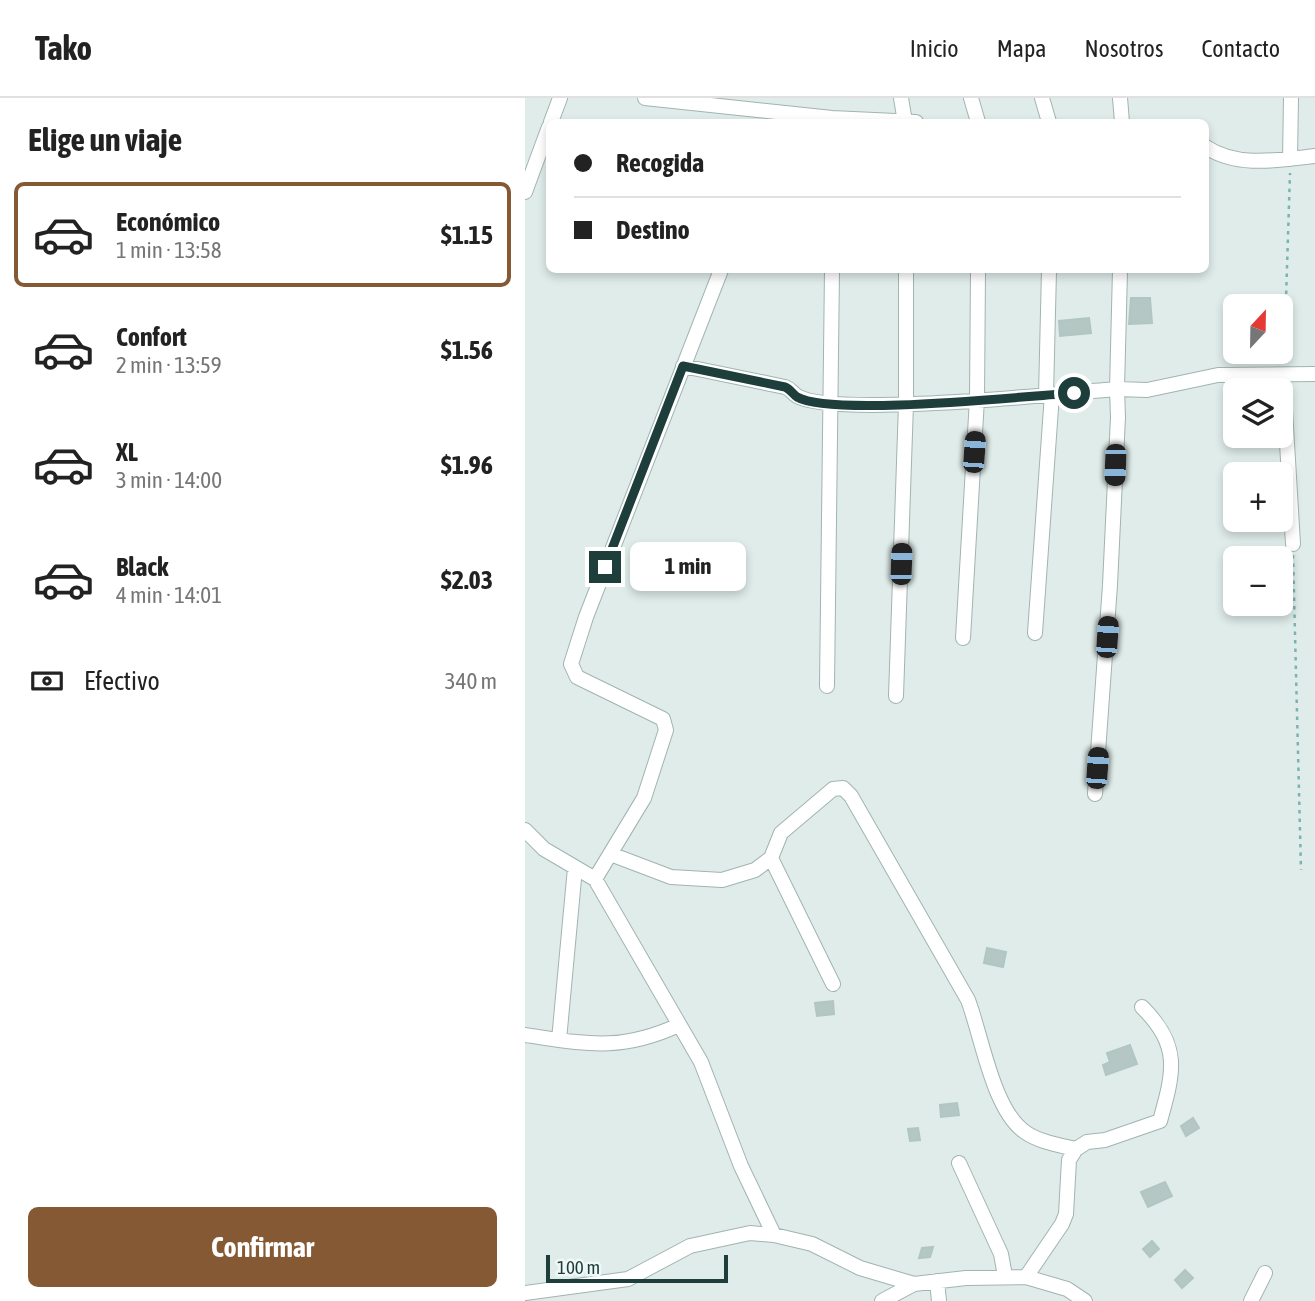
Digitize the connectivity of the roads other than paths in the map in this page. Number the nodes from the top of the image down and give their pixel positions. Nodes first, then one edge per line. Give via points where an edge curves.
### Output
1 (560, 98) edge
2 (646, 98) edge
3 (901, 98) edge
4 (971, 98) edge
5 (1042, 98) edge
6 (1120, 98) edge
7 (1291, 98) edge
8 (706, 102) edge
9 (781, 118) edge
10 (552, 119) edge
11 (806, 119) edge
12 (908, 119) edge
13 (977, 119) edge
14 (1048, 119) edge
15 (1122, 119) edge
16 (546, 136) edge
17 (1209, 149) edge
18 (1315, 156) edge
19 (1290, 159) junction
20 (525, 192) edge
21 (720, 273) edge
22 (832, 273) edge
23 (906, 273) edge
24 (978, 273) edge
25 (1049, 273) edge
26 (1120, 273) edge
27 (683, 366) junction
28 (1315, 374) edge
29 (1283, 376) junction
30 (1117, 389) junction
31 (1049, 395) junction
32 (977, 399) junction
33 (832, 404) junction
34 (906, 404) junction
35 (1293, 544) road end
36 (1035, 633) dead end
37 (963, 638) dead end
38 (827, 686) dead end
39 (896, 696) dead end
40 (1095, 794) dead end
41 (525, 830) edge
42 (613, 855) junction
43 (771, 858) junction
44 (575, 868) junction
45 (595, 879) junction
46 (833, 984) dead end
47 (1142, 1007) dead end
48 (679, 1025) junction
49 (525, 1035) edge
50 (559, 1040) junction
51 (1076, 1149) junction
52 (959, 1163) dead end
53 (774, 1235) junction
54 (1265, 1273) dead end
55 (1005, 1276) junction
56 (1026, 1277) junction
57 (937, 1281) junction
58 (914, 1284) junction
59 (525, 1293) edge
60 (882, 1301) edge
61 (939, 1301) edge
62 (1085, 1301) edge
63 (1251, 1301) edge

1 - 10 street
2 - 8 street
3 - 12 street
4 - 13 street
5 - 14 street
6 - 15 street
7 - 19 street
8 - 9 street
9 - 11 street
16 - 20 street
17 - 19 street via 1242,161
18 - 19 street
21 - 27 street
22 - 33 street
23 - 34 street
24 - 32 street
25 - 31 street
26 - 30 street
27 - 33 street via 785,387 799,397
27 - 42 street via 571,664 577,677 663,719 666,730 644,797
28 - 29 street
29 - 30 street via 1218,375 1147,390
29 - 35 street
30 - 31 street
30 - 40 street via 1110,584
31 - 32 street
31 - 36 street
32 - 34 street
32 - 37 street
33 - 34 street
33 - 38 street
34 - 39 street
41 - 44 street via 544,849
42 - 43 street via 671,877 722,880 755,870
42 - 45 street
43 - 46 street
43 - 51 street via 781,833 833,789 843,788 968,1000 997,1098 1023,1132
44 - 45 street
44 - 50 street
45 - 48 street
47 - 51 street via 1161,1027 1173,1059 1160,1121
48 - 50 street via 630,1043
48 - 53 street via 701,1062 741,1166
49 - 50 street
51 - 56 street via 1069,1160 1066,1214
52 - 55 street via 1001,1254
53 - 58 street via 811,1244 860,1268
53 - 59 street via 750,1233 690,1246 628,1279
54 - 63 street
55 - 56 street
55 - 57 street
56 - 62 street via 1067,1289
57 - 58 street
57 - 61 street
58 - 60 street

